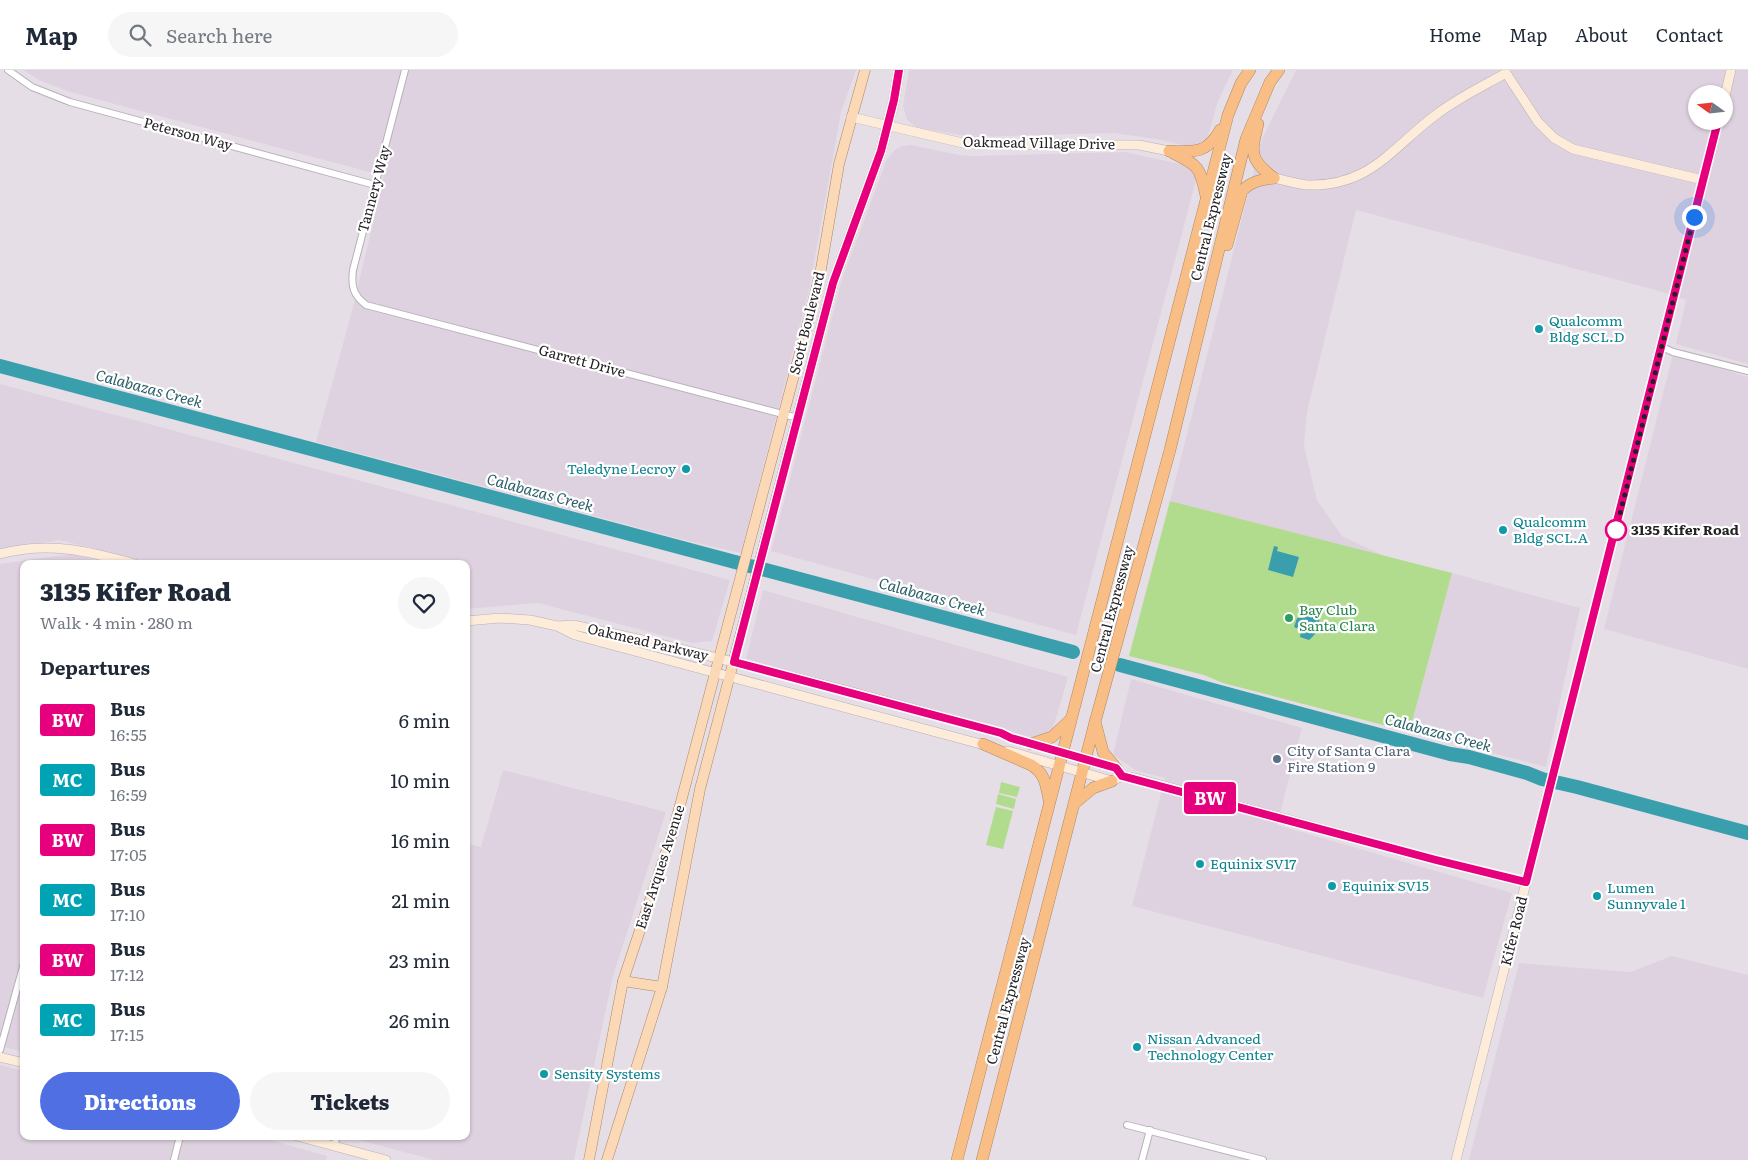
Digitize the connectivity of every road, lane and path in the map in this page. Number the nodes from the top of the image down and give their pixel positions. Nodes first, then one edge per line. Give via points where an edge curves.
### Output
1 (8, 70) edge
2 (405, 70) edge
3 (865, 70) edge
4 (899, 70) edge
5 (1250, 70) edge
6 (1279, 70) edge
7 (1284, 70) edge
8 (1731, 70) edge
9 (1505, 72) edge
10 (1728, 85) edge
11 (1228, 115) junction
12 (851, 118) junction
13 (888, 127) junction
14 (1716, 130) edge
15 (1169, 151) junction
16 (1274, 178) junction
17 (1703, 180) junction
18 (375, 185) junction
19 (1207, 198) junction
20 (366, 305) joint
21 (1205, 305) junction
22 (1662, 347) junction
23 (1748, 371) edge
24 (783, 414) junction
25 (798, 418) junction
26 (0, 554) edge
27 (120, 560) edge
28 (742, 575) joint
29 (755, 579) joint
30 (470, 621) edge
31 (557, 626) junction
32 (719, 658) junction
33 (734, 662) junction
34 (715, 672) junction
35 (730, 676) junction
36 (1071, 719) junction
37 (1095, 722) junction
38 (984, 744) junction
39 (1030, 744) junction
40 (1063, 753) junction
41 (1086, 760) junction
42 (1059, 765) junction
43 (1083, 772) junction
44 (1117, 775) junction
45 (1075, 803) junction
46 (1049, 804) junction
47 (1526, 882) junction
48 (20, 978) edge
49 (623, 981) junction
50 (662, 988) junction
51 (0, 1050) edge
52 (0, 1057) edge
53 (20, 1062) edge
54 (1127, 1125) dead end
55 (1150, 1130) junction
56 (179, 1140) edge
57 (312, 1140) edge
58 (336, 1140) edge
59 (334, 1146) junction
60 (174, 1160) edge
61 (386, 1160) edge
62 (589, 1160) edge
63 (608, 1160) edge
64 (957, 1160) edge
65 (982, 1160) edge
66 (1142, 1160) edge
67 (1263, 1160) edge
68 (1456, 1160) edge

1 - 18 street, Peterson Way via 32,87 70,102
2 - 18 street, Tannery Way
3 - 12 main road, Scott Boulevard
4 - 13 main road, Scott Boulevard
5 - 11 highway, Central Expressway
6 - 21 highway, Central Expressway via 1267,89 1246,139
7 - 16 highway via 1261,111 1253,148 1258,164
8 - 10 main road
9 - 16 main road via 1442,110 1364,174 1315,185
9 - 17 main road via 1538,122 1554,138 1573,149
11 - 15 highway via 1207,147 1193,152
11 - 19 highway, Central Expressway
12 - 13 main road, Oakmead Village Drive
12 - 24 main road, Scott Boulevard via 838,164 821,269
13 - 15 main road, Oakmead Village Drive via 967,144 1139,144
13 - 25 main road, Scott Boulevard via 833,283
14 - 17 main road, Kifer Road
15 - 19 highway via 1196,166
16 - 21 highway via 1253,182 1242,192 1214,288
17 - 22 main road, Kifer Road
18 - 20 street, Tannery Way via 352,280 355,294
19 - 36 highway, Central Expressway
20 - 24 street, Garrett Drive
21 - 37 highway, Central Expressway via 1167,460
22 - 23 street
22 - 47 main road, Kifer Road
24 - 25 street, Garrett Drive
24 - 28 main road, Scott Boulevard
25 - 29 main road, Scott Boulevard
26 - 27 main road via 40,547 69,548
28 - 32 main road, East Arques Avenue
29 - 33 main road, East Arques Avenue
30 - 31 main road, Oakmead Parkway via 518,619
31 - 32 main road, Oakmead Parkway via 573,625
31 - 34 main road, Oakmead Parkway via 575,635
32 - 33 main road, Oakmead Parkway
32 - 34 main road, East Arques Avenue
33 - 35 main road, East Arques Avenue
33 - 39 main road, Oakmead Parkway via 1001,733
34 - 35 main road, Oakmead Parkway
34 - 49 main road, East Arques Avenue via 674,828
35 - 38 main road, Oakmead Parkway
35 - 50 main road, East Arques Avenue via 700,789
36 - 39 highway via 1052,737
36 - 40 highway, Central Expressway
37 - 41 highway, Central Expressway
37 - 44 highway via 1103,752
38 - 42 main road, Oakmead Parkway
38 - 46 highway via 1038,769 1044,779
39 - 40 main road, Oakmead Parkway
40 - 41 main road, Oakmead Parkway
40 - 42 highway, Central Expressway
41 - 43 highway, Central Expressway
41 - 44 main road, Oakmead Parkway
42 - 43 main road, Oakmead Parkway
42 - 46 highway, Central Expressway
43 - 44 main road, Oakmead Parkway
43 - 45 highway, Central Expressway
44 - 45 highway via 1092,788
44 - 47 main road
45 - 65 highway, Central Expressway
46 - 64 highway, Central Expressway
47 - 68 main road, Kifer Road
48 - 51 street
49 - 50 main road
49 - 62 main road, East Arques Avenue
50 - 63 main road, East Arques Avenue
52 - 53 main road
54 - 55 street
55 - 66 street
55 - 67 street
56 - 60 street
57 - 59 main road
58 - 59 street
59 - 61 main road

